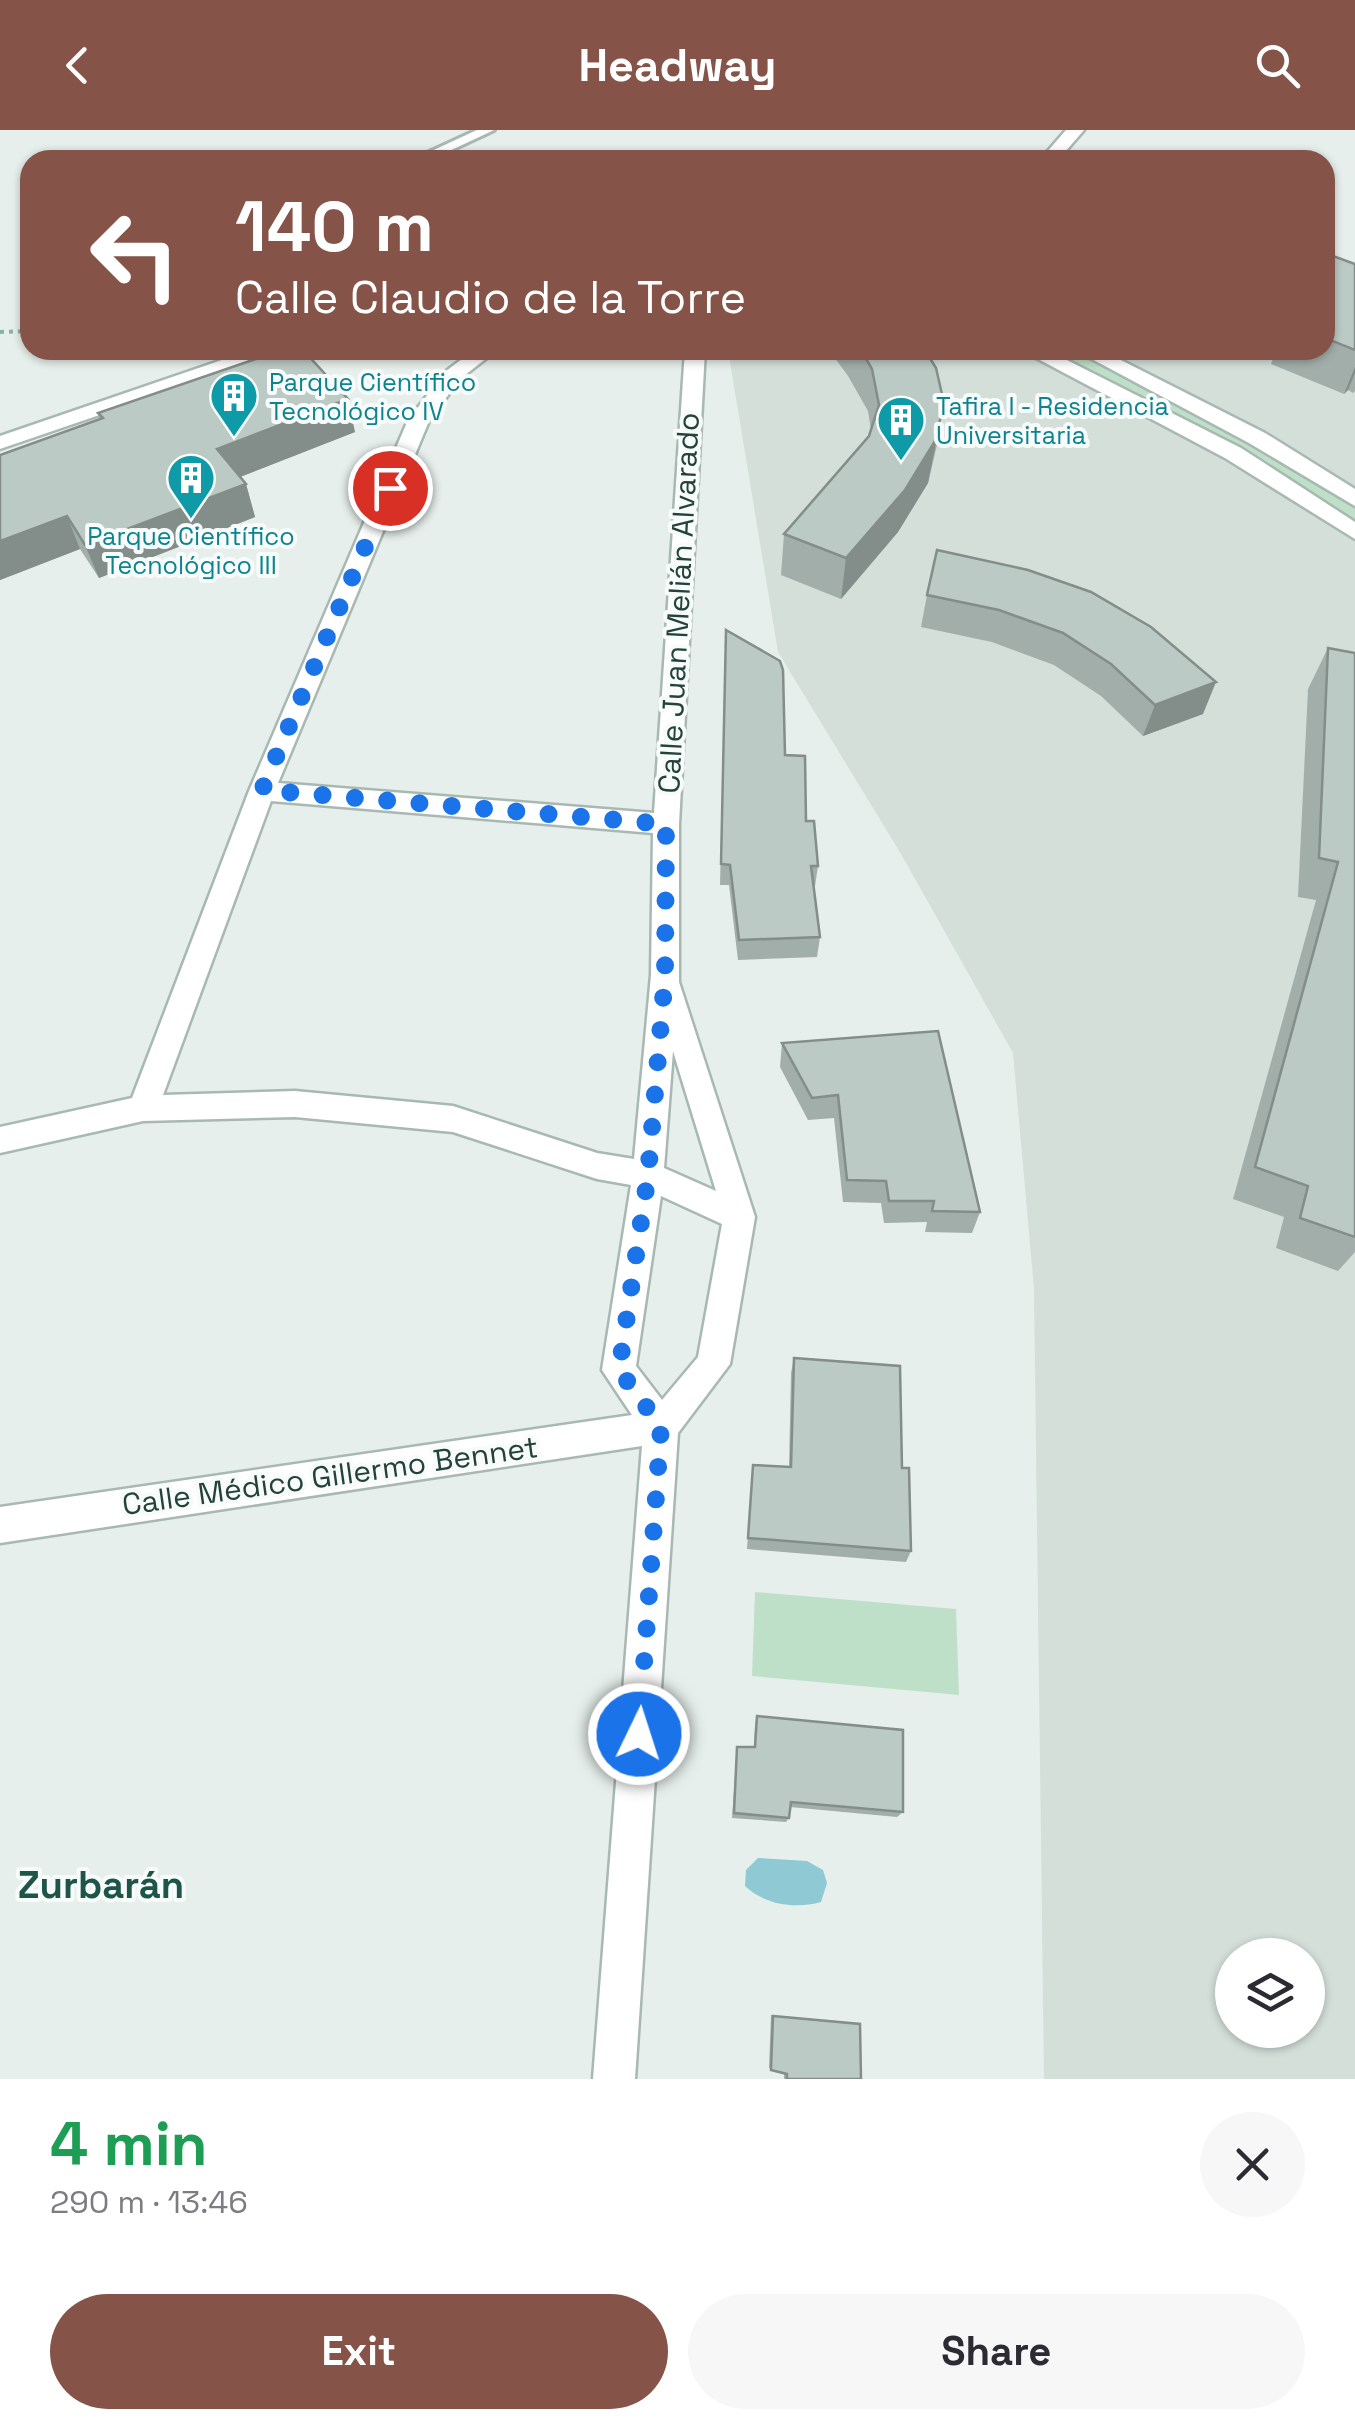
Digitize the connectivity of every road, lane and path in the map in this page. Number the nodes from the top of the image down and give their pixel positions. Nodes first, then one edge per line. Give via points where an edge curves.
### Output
1 (488, 130) edge
2 (1075, 130) edge
3 (442, 150) edge
4 (1058, 150) edge
5 (242, 360) edge
6 (473, 360) edge
7 (694, 360) edge
8 (1051, 360) edge
9 (1105, 360) edge
10 (0, 443) edge
11 (1355, 499) edge
12 (1355, 532) edge
13 (262, 790) junction
14 (666, 824) junction
15 (665, 976) junction
16 (142, 1108) junction
17 (0, 1140) edge
18 (648, 1175) junction
19 (739, 1217) junction
20 (661, 1427) junction
21 (0, 1525) edge
22 (614, 2079) edge

1 - 3 lane
2 - 4 street
5 - 10 street
6 - 13 street via 453,375 419,420
7 - 14 street, Calle Juan Melián Alvarado
8 - 12 street via 1233,453
9 - 11 street via 1257,438
13 - 14 street
13 - 16 street
14 - 15 street, Calle Juan Melián Alvarado
15 - 18 street, Calle Juan Melián Alvarado
15 - 19 street, Calle Juan Melián Alvarado
16 - 17 street
16 - 18 street via 294,1104 453,1119 597,1166
18 - 19 street
18 - 20 street, Calle Juan Melián Alvarado via 619,1370
19 - 20 street, Calle Juan Melián Alvarado via 714,1364
20 - 21 street, Calle Médico Gillermo Bennet
20 - 22 street

